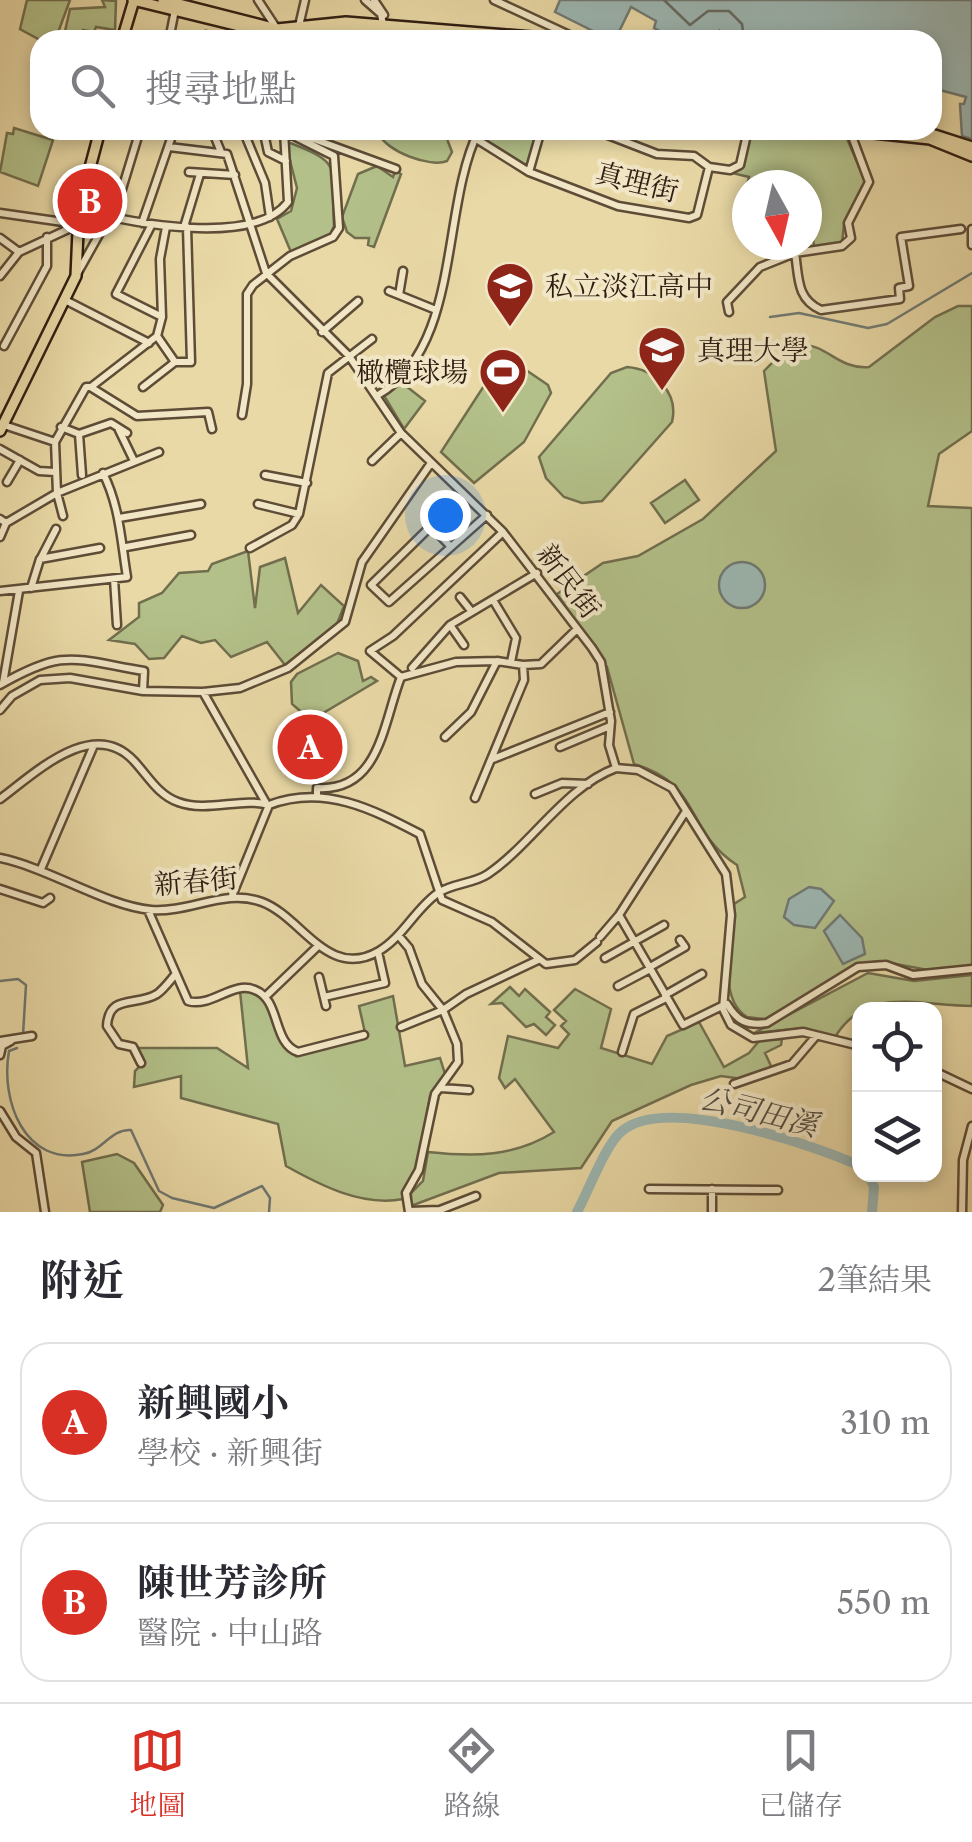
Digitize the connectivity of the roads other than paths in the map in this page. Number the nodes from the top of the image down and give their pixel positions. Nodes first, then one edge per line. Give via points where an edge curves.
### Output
1 (133, 0) edge
2 (163, 0) edge
3 (258, 0) edge
4 (305, 0) edge
5 (365, 0) edge
6 (374, 0) edge
7 (494, 0) edge
8 (177, 5) edge
9 (383, 25) junction
10 (125, 30) edge
11 (172, 30) edge
12 (260, 30) edge
13 (273, 30) edge
14 (296, 30) junction
15 (361, 30) edge
16 (445, 30) edge
17 (558, 30) edge
18 (942, 137) edge
19 (97, 140) edge
20 (137, 140) edge
21 (171, 140) edge
22 (217, 140) edge
23 (248, 140) edge
24 (265, 140) edge
25 (285, 140) edge
26 (303, 140) edge
27 (313, 140) edge
28 (477, 140) edge
29 (486, 140) edge
30 (538, 140) edge
31 (621, 140) edge
32 (746, 140) edge
33 (851, 140) edge
34 (932, 140) edge
35 (972, 146) edge
36 (169, 147) junction
37 (222, 152) junction
38 (972, 156) edge
39 (287, 162) junction
40 (709, 166) junction
41 (396, 169) dead end
42 (189, 172) dead end
43 (529, 172) junction
44 (200, 174) junction
45 (235, 175) junction
46 (79, 208) junction
47 (0, 213) edge
48 (109, 217) junction
49 (270, 217) junction
50 (248, 223) junction
51 (78, 225) junction
52 (146, 225) junction
53 (166, 227) junction
54 (186, 227) junction
55 (961, 229) dead end
56 (972, 230) edge
57 (48, 237) junction
58 (0, 238) edge
59 (972, 244) edge
60 (822, 249) edge
61 (19, 252) junction
62 (779, 260) edge
63 (796, 260) edge
64 (404, 271) dead end
65 (266, 273) junction
66 (0, 276) edge
67 (76, 276) junction
68 (389, 291) dead end
69 (399, 296) junction
70 (67, 301) junction
71 (358, 301) dead end
72 (436, 310) junction
73 (729, 312) dead end
74 (162, 317) junction
75 (322, 332) junction
76 (158, 336) junction
77 (372, 339) dead end
78 (149, 343) junction
79 (4, 346) dead end
80 (349, 356) junction
81 (175, 362) junction
82 (88, 387) junction
83 (143, 387) dead end
84 (378, 395) junction
85 (242, 415) dead end
86 (1, 427) edge
87 (61, 427) junction
88 (118, 427) junction
89 (212, 429) dead end
90 (401, 432) junction
91 (127, 433) dead end
92 (79, 434) junction
93 (55, 442) junction
94 (0, 449) edge
95 (159, 452) dead end
96 (20, 460) junction
97 (134, 461) junction
98 (372, 462) dead end
99 (431, 463) junction
100 (55, 472) junction
101 (103, 474) junction
102 (265, 475) dead end
103 (82, 476) dead end
104 (8, 482) dead end
105 (308, 482) junction
106 (57, 493) junction
107 (201, 504) dead end
108 (258, 504) dead end
109 (299, 514) junction
110 (486, 515) junction
111 (63, 516) dead end
112 (118, 518) junction
113 (3, 521) edge
114 (56, 529) dead end
115 (503, 532) junction
116 (191, 535) dead end
117 (0, 536) edge
118 (451, 547) junction
119 (100, 548) dead end
120 (126, 548) junction
121 (250, 548) dead end
122 (40, 559) junction
123 (537, 573) junction
124 (114, 579) junction
125 (31, 588) junction
126 (19, 590) junction
127 (0, 591) edge
128 (460, 597) dead end
129 (493, 600) junction
130 (472, 612) junction
131 (118, 625) dead end
132 (450, 625) junction
133 (576, 630) junction
134 (464, 645) dead end
135 (497, 662) junction
136 (511, 662) junction
137 (522, 665) junction
138 (412, 668) dead end
139 (402, 677) junction
140 (1, 685) edge
141 (143, 691) junction
142 (204, 692) junction
143 (0, 710) edge
144 (610, 712) junction
145 (610, 726) junction
146 (445, 737) dead end
147 (94, 745) junction
148 (560, 747) dead end
149 (493, 759) junction
150 (616, 768) junction
151 (588, 784) junction
152 (535, 794) dead end
153 (317, 796) junction
154 (0, 798) edge
155 (474, 798) dead end
156 (267, 804) junction
157 (686, 812) junction
158 (0, 858) edge
159 (41, 869) junction
160 (0, 889) edge
161 (439, 892) junction
162 (232, 896) junction
163 (50, 898) dead end
164 (148, 910) junction
165 (619, 915) junction
166 (664, 925) dead end
167 (398, 935) junction
168 (680, 940) dead end
169 (635, 942) junction
170 (317, 947) junction
171 (378, 952) junction
172 (605, 958) dead end
173 (538, 960) junction
174 (650, 968) junction
175 (972, 969) edge
176 (702, 974) dead end
177 (174, 976) junction
178 (319, 976) dead end
179 (618, 986) dead end
180 (324, 996) junction
181 (665, 996) junction
182 (266, 997) junction
183 (727, 1004) junction
184 (326, 1006) dead end
185 (444, 1010) junction
186 (402, 1027) dead end
187 (364, 1035) dead end
188 (32, 1036) dead end
189 (816, 1036) junction
190 (15, 1039) junction
191 (0, 1041) edge
192 (852, 1044) edge
193 (622, 1052) dead end
194 (0, 1055) edge
195 (141, 1064) dead end
196 (942, 1075) edge
197 (734, 1084) dead end
198 (440, 1088) junction
199 (972, 1089) edge
200 (469, 1090) dead end
201 (0, 1110) edge
202 (972, 1126) edge
203 (649, 1189) dead end
204 (712, 1190) junction
205 (778, 1190) dead end
206 (476, 1196) dead end
207 (46, 1212) edge
208 (409, 1212) edge
209 (712, 1212) edge
210 (962, 1212) edge

1 - 8 main road
1 - 10 main road
2 - 8 main road
3 - 13 street
4 - 14 street
5 - 9 street
6 - 9 street via 384,10
7 - 17 street
8 - 11 street
8 - 12 main road
9 - 14 main road
9 - 16 main road
14 - 15 main road
18 - 35 main road
19 - 46 main road
20 - 48 street
21 - 36 street
22 - 37 street, 新民街
23 - 49 street
24 - 39 street via 268,152
25 - 39 street
26 - 65 street via 334,156 338,228 334,237
27 - 41 street
28 - 72 street
29 - 43 street, 真理街
30 - 43 street
31 - 40 street via 657,154 694,156
32 - 40 street, 真理街 via 740,164 730,170
33 - 60 street via 869,182 848,223 851,238
34 - 38 main road
36 - 37 street
36 - 52 street
37 - 45 street, 新民街
39 - 49 street via 288,202
40 - 43 street, 真理街 via 697,215 689,218 618,206
42 - 44 street
44 - 45 street
44 - 54 street
45 - 50 street, 新民街
46 - 48 street
46 - 51 main road
47 - 51 street
48 - 52 street
48 - 67 street
49 - 50 street
50 - 54 street
50 - 65 street, 新民街
51 - 57 street
51 - 67 main road
52 - 53 street
52 - 74 street via 116,294
53 - 54 street
53 - 74 street
54 - 81 street via 191,362
55 - 63 street via 901,237 908,286 898,288 900,299 820,310 802,298
56 - 59 street
57 - 61 street
57 - 79 street via 47,266
58 - 61 street
61 - 66 street
62 - 73 street via 760,267 726,302
64 - 69 street
65 - 75 street, 新民街
65 - 85 street via 245,304
67 - 70 main road
68 - 69 street
69 - 72 street
70 - 78 street
70 - 86 main road
71 - 75 street
72 - 84 street via 408,372
74 - 76 street
75 - 80 street, 新民街
76 - 78 street
76 - 81 street
77 - 80 street
78 - 82 street
80 - 84 street, 新民街
80 - 105 street via 328,373
81 - 83 street
82 - 87 street
82 - 89 street via 137,416 208,412
84 - 90 street, 新民街
86 - 93 street
87 - 92 street
87 - 93 street
88 - 91 street
88 - 92 street via 111,423
88 - 97 street
90 - 98 street
90 - 99 street, 新民街
92 - 103 street
93 - 100 street
94 - 96 street
95 - 97 street
96 - 100 street
96 - 104 street
97 - 101 street
99 - 110 street, 新民街
99 - 142 street via 362,562 346,622 269,678
100 - 106 street
101 - 106 street
101 - 112 street
102 - 105 street
105 - 109 street
106 - 111 street
106 - 113 street
107 - 112 street
108 - 109 street
109 - 121 street via 292,525
110 - 115 street, 新民街
110 - 118 street
112 - 120 street
113 - 117 street
114 - 122 street
115 - 123 street, 新民街
115 - 139 street via 370,652
116 - 120 street
118 - 118 street via 388,602 371,585 431,526
119 - 122 street
120 - 124 street via 127,577
122 - 125 street
123 - 129 street
123 - 133 street, 新民街
124 - 125 street
124 - 131 street
125 - 126 street
126 - 127 street
126 - 140 street
128 - 130 street
129 - 130 street
129 - 136 street via 516,638
130 - 132 street
132 - 134 street
132 - 138 street
133 - 137 street via 541,664
133 - 144 street, 新民街 via 601,662
135 - 136 street
135 - 139 street via 456,662
135 - 146 street via 471,712
136 - 137 street
137 - 149 street via 524,680
139 - 153 street via 370,766 336,789 317,788
140 - 141 street via 32,664 64,658 144,672
141 - 142 street
141 - 143 street via 70,678 40,680
142 - 156 street
144 - 145 street, 新民街
144 - 149 street
145 - 148 street
145 - 150 street, 新民街
147 - 154 street via 54,758
147 - 156 street via 125,753 180,803
147 - 159 street
149 - 155 street
150 - 151 street
150 - 157 street via 659,779
151 - 152 street via 562,783
151 - 161 street via 490,872
153 - 156 street
153 - 161 street via 351,802 420,834
156 - 162 street
157 - 165 street
157 - 183 street via 726,874
158 - 159 street, 新春街
159 - 164 street, 新春街
160 - 163 street via 43,903
161 - 167 street
161 - 173 street via 442,900 492,922
162 - 164 street, 新春街
162 - 170 street, 新春街 via 281,910
164 - 177 street
165 - 169 street
165 - 173 street via 575,960
166 - 169 street
167 - 171 street
167 - 185 street via 422,984
168 - 174 street via 685,947
169 - 172 street
169 - 174 street
170 - 171 street via 344,957
170 - 182 street
171 - 180 street via 385,983
173 - 185 street
174 - 179 street
174 - 181 street
175 - 183 street via 914,975 886,964 858,967 767,1023 740,1020
176 - 181 street
177 - 182 street via 192,1002 246,988
177 - 195 street via 157,994 121,1001 109,1012 106,1026 118,1044 133,1047
178 - 180 street
180 - 184 street
181 - 183 street via 683,1026
181 - 193 street via 634,1014
182 - 187 street via 292,1050
183 - 189 street via 731,1025 752,1038
185 - 186 street
185 - 198 street via 459,1055
188 - 190 street
189 - 192 street
189 - 197 street via 792,1064
190 - 191 street
190 - 194 street
196 - 199 street
198 - 200 street
198 - 208 street via 419,1170 406,1193
201 - 207 street via 16,1137 36,1153
202 - 210 street via 963,1160
203 - 204 street
204 - 205 street
204 - 209 street
206 - 208 street via 440,1210

